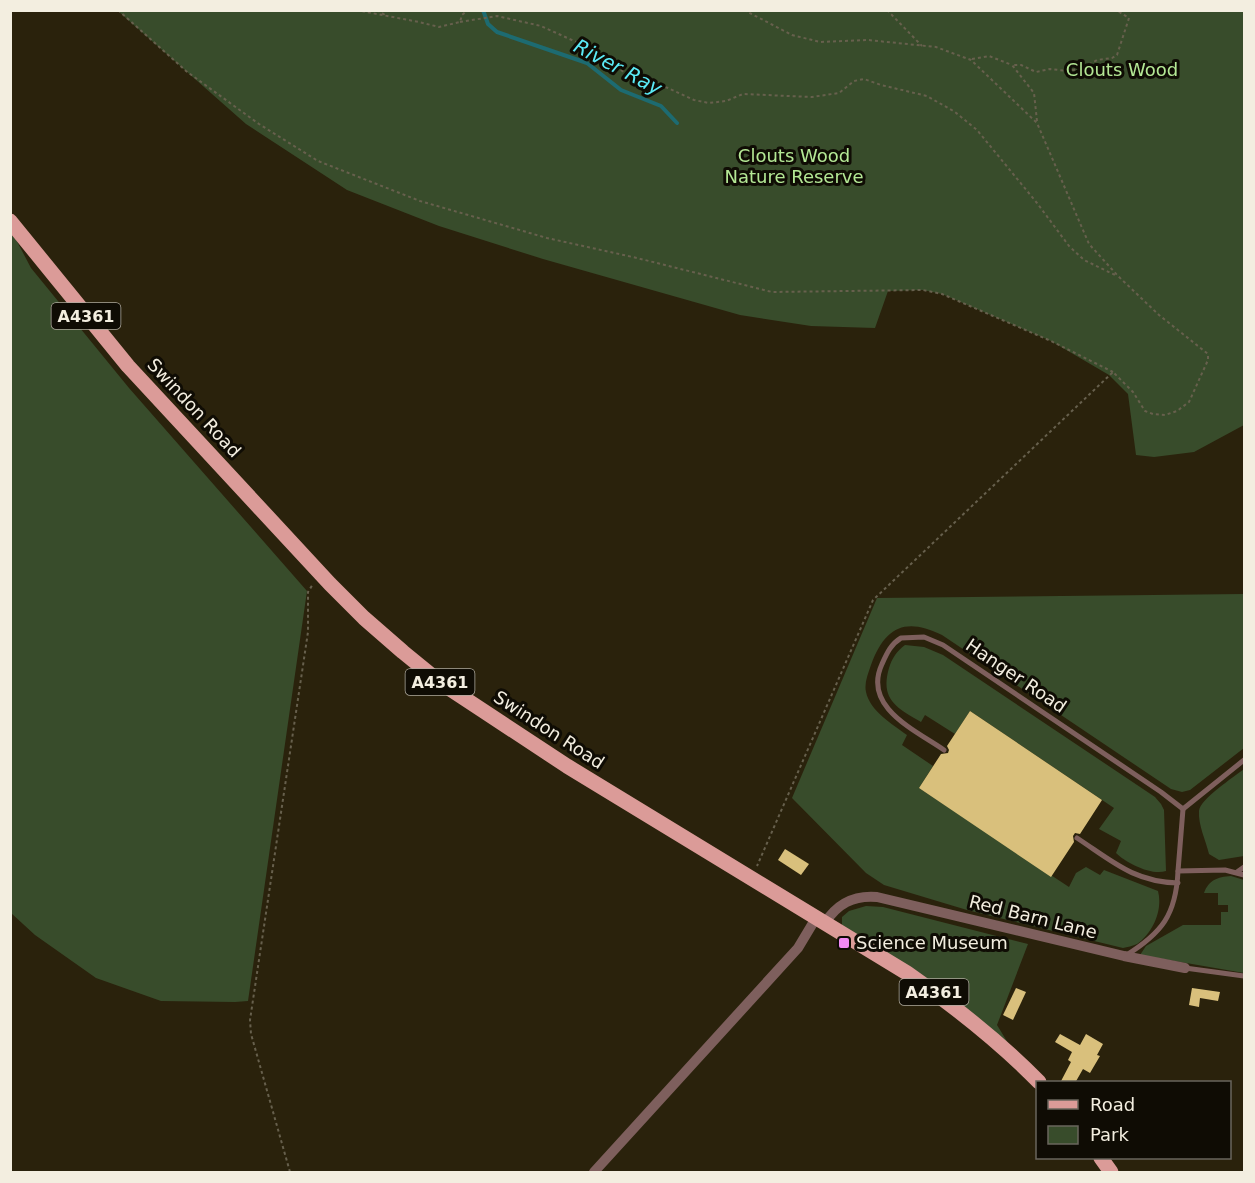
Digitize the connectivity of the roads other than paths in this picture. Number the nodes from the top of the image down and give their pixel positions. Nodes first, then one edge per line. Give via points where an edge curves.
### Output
1 (10, 221) edge
2 (944, 750) dead end
3 (1245, 759) edge
4 (1183, 809) junction
5 (1077, 838) dead end
6 (1245, 867) edge
7 (1178, 871) junction
8 (1237, 872) junction
9 (1245, 875) edge
10 (1178, 883) junction
11 (821, 921) junction
12 (1124, 956) junction
13 (1185, 968) joint
14 (1245, 976) edge
15 (1037, 1081) edge
16 (1102, 1159) edge
17 (594, 1173) edge
18 (1111, 1173) edge

1 - 11 main road, Swindon Road / A4361 via 128,366 364,618 441,683 567,766
2 - 4 lane, Hanger Road via 900,720 879,696 879,670 889,649 901,638 924,637 943,645
3 - 4 lane
4 - 7 lane
5 - 10 lane via 1141,877
6 - 8 lane
7 - 8 lane
7 - 10 lane
8 - 9 lane
10 - 12 lane via 1172,912 1166,921 1150,939
11 - 12 street, Red Barn Lane via 848,901 877,897
11 - 15 main road, Swindon Road / A4361 via 947,1001
11 - 17 street, Red Barn Lane
12 - 13 street, Red Barn Lane
13 - 14 lane, Red Barn Lane
16 - 18 main road

